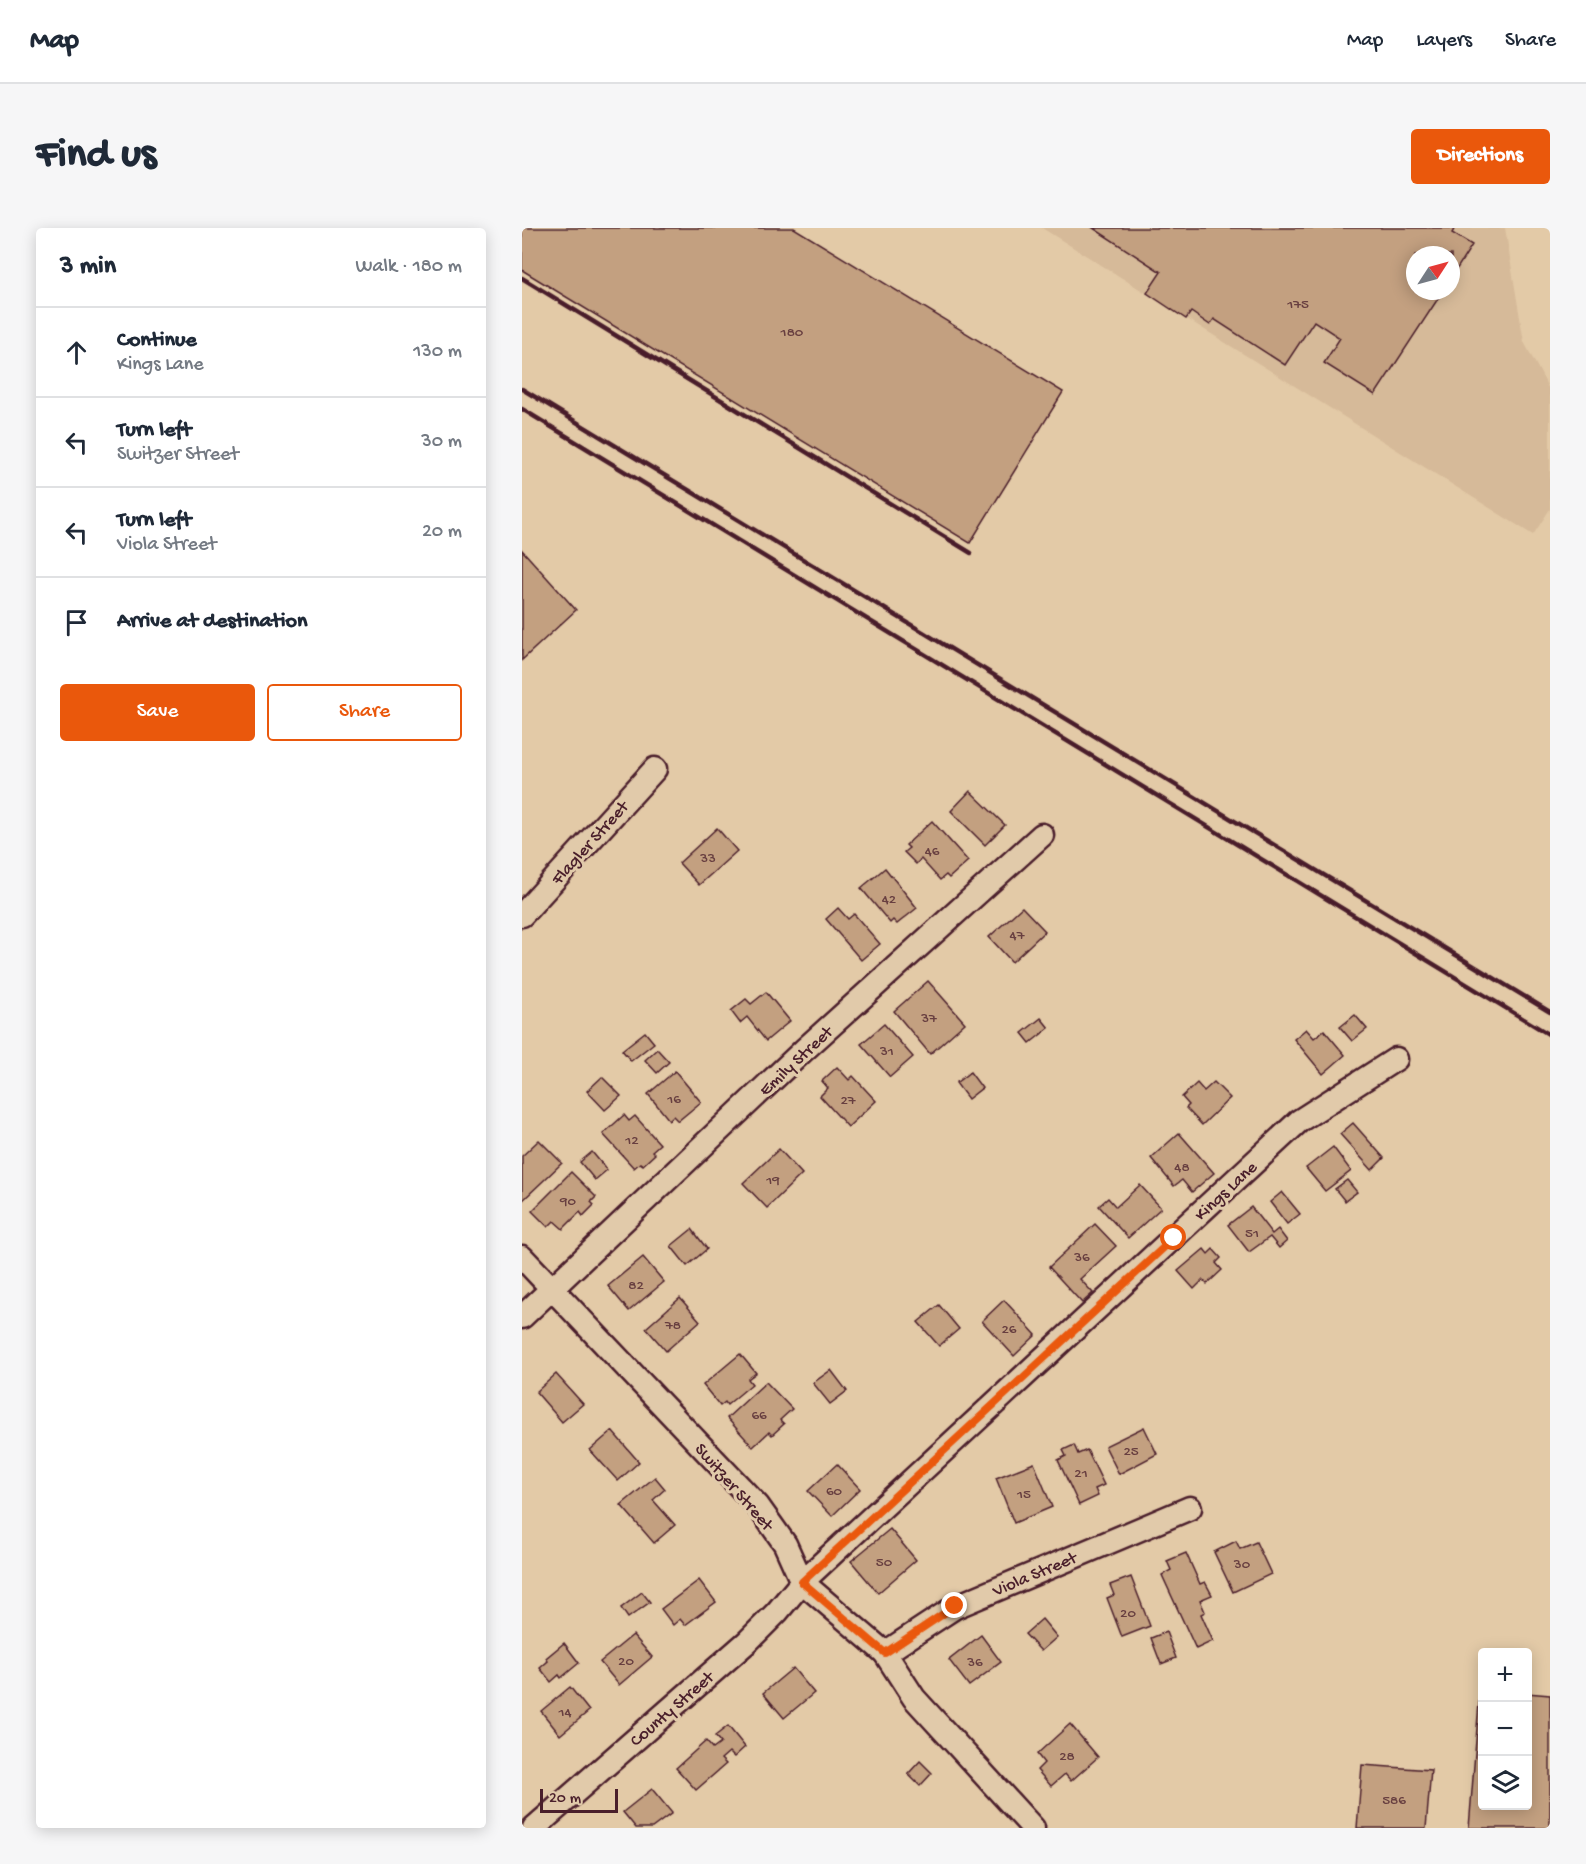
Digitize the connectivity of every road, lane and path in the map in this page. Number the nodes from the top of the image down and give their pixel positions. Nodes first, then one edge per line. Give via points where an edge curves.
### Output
1 (655, 769) dead end
2 (1042, 835) dead end
3 (522, 915) edge
4 (1396, 1059) dead end
5 (522, 1257) edge
6 (552, 1289) junction
7 (522, 1317) edge
8 (1190, 1508) dead end
9 (802, 1582) junction
10 (885, 1653) junction
11 (534, 1828) edge
12 (1033, 1828) edge

1 - 3 street, Flagler Street
2 - 6 street, Emily Street via 804,1050
4 - 9 street, Kings Lane via 1299,1121
5 - 6 street, Switzer Street
6 - 7 street, Emily Street
6 - 9 street, Switzer Street via 758,1506 785,1544
8 - 10 street, Viola Street via 955,1606
9 - 10 street, Switzer Street
9 - 11 street, County Street via 747,1642
10 - 12 street, Switzer Street via 914,1698

